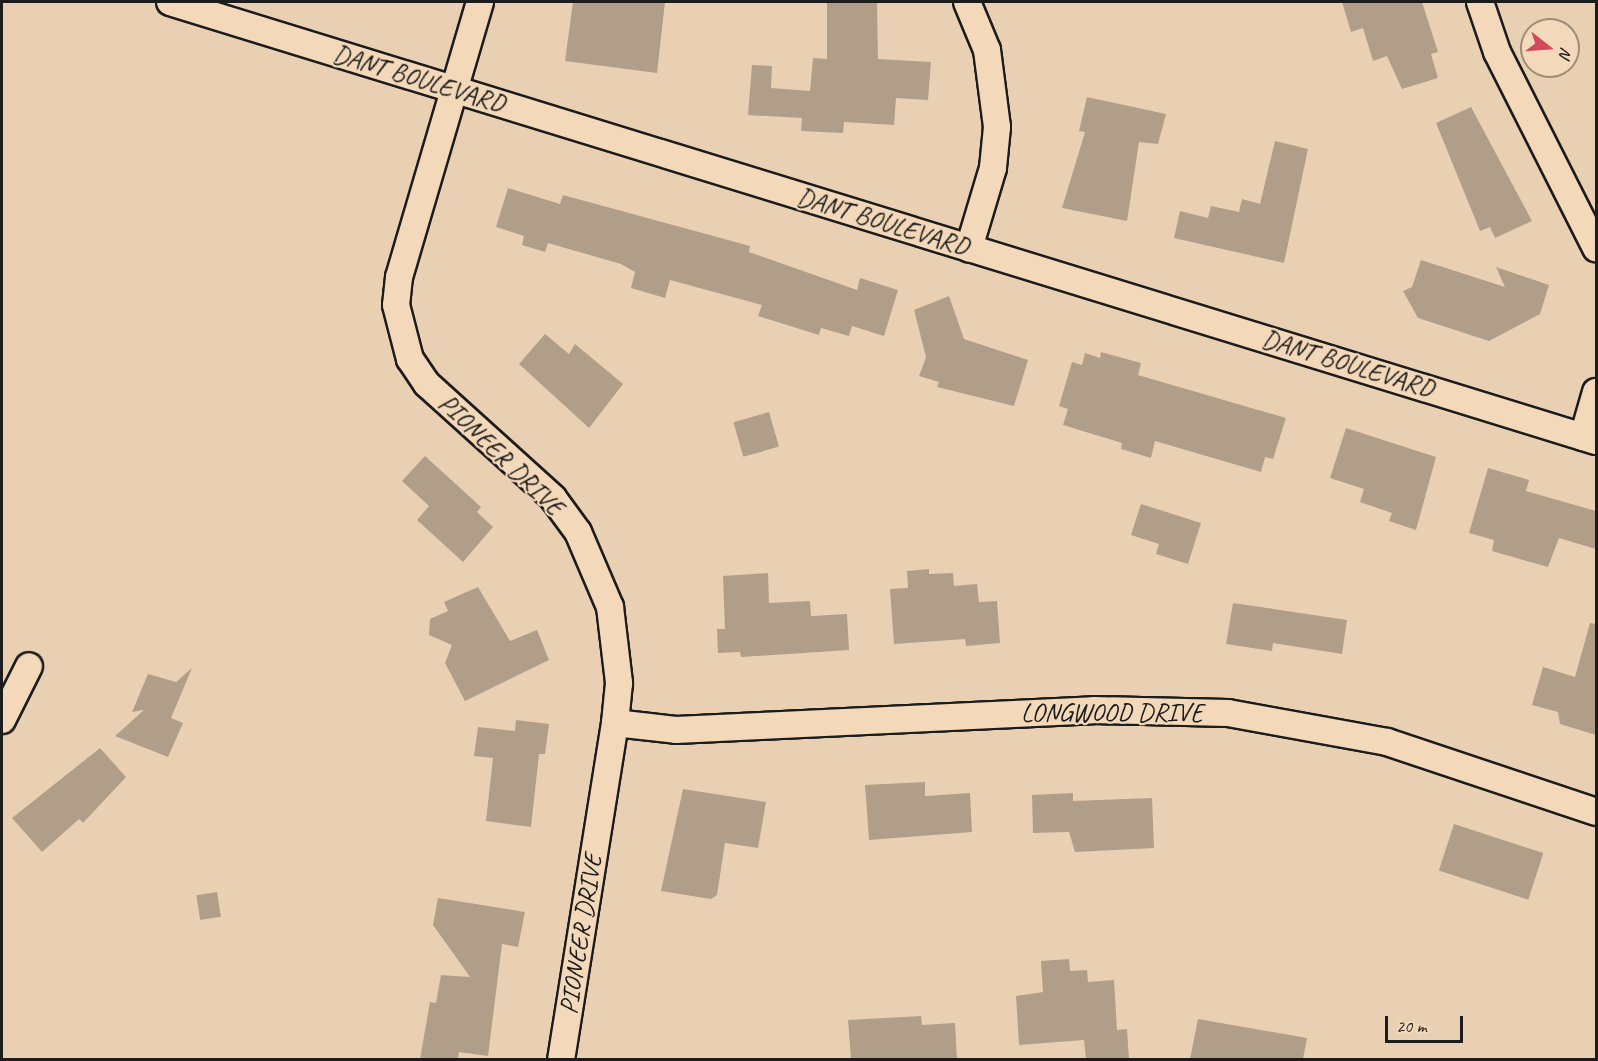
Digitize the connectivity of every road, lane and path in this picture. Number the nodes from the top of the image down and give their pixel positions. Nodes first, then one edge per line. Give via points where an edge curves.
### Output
1 (170, 2) edge
2 (480, 2) edge
3 (967, 2) edge
4 (1487, 4) edge
5 (455, 90) junction
6 (969, 248) junction
7 (1596, 248) edge
8 (1596, 392) edge
9 (1590, 439) edge
10 (29, 666) dead end
11 (2, 720) edge
12 (615, 723) junction
13 (1596, 812) edge
14 (561, 1059) edge

1 - 5 street, DANT BOULEVARD
2 - 5 street, PIONEER DRIVE
3 - 6 street via 987,50 997,127 993,168
4 - 7 street via 1497,52
5 - 6 street, DANT BOULEVARD
5 - 12 street, PIONEER DRIVE via 399,277 399,333 427,384 527,472 578,532 610,607 619,683
6 - 9 street, DANT BOULEVARD
8 - 9 street
10 - 11 street
12 - 13 street, LONGWOOD DRIVE via 676,730 1094,710 1228,713 1387,742
12 - 14 street, PIONEER DRIVE

